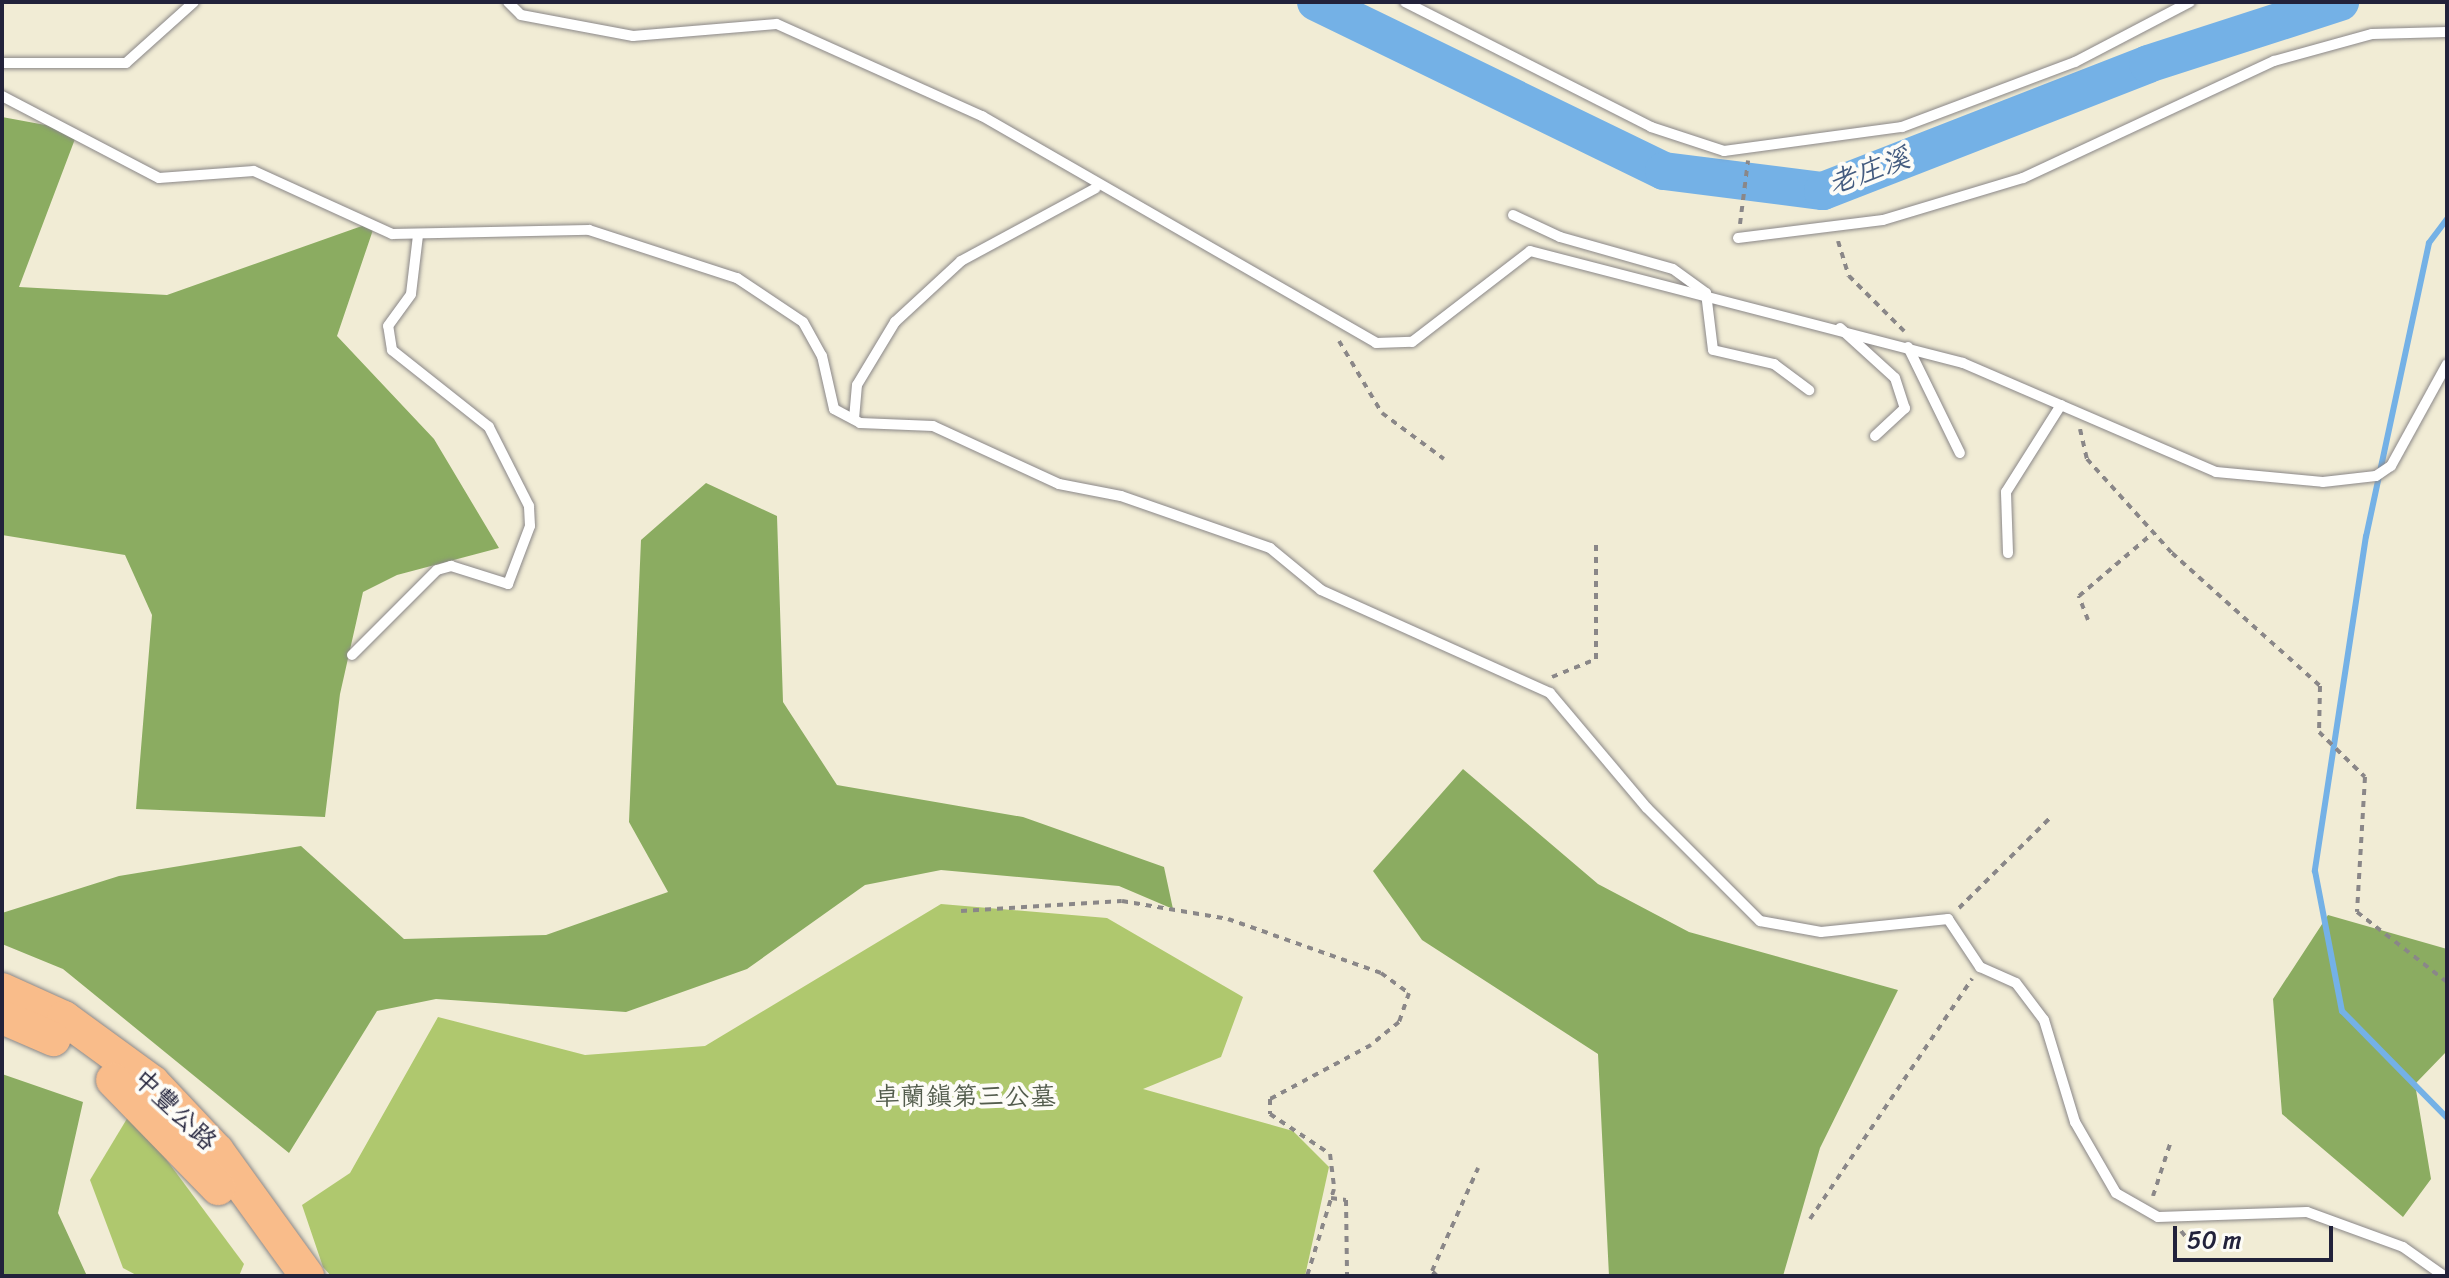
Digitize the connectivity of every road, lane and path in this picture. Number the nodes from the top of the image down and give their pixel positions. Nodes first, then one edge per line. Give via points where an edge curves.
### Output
1 (194, 2) edge
2 (508, 2) edge
3 (1405, 2) edge
4 (2190, 2) edge
5 (2447, 32) edge
6 (2, 63) edge
7 (2, 96) edge
8 (1750, 148) junction
9 (1096, 188) junction
10 (1513, 215) dead end
11 (1834, 227) junction
12 (418, 235) junction
13 (1738, 238) joint
14 (1706, 293) junction
15 (1321, 313) junction
16 (1839, 327) junction
17 (1908, 347) junction
18 (1925, 352) junction
19 (2447, 364) edge
20 (1809, 390) dead end
21 (2061, 405) junction
22 (2076, 411) junction
23 (854, 419) junction
24 (1875, 436) dead end
25 (1960, 453) dead end
26 (1444, 459) dead end
27 (2153, 533) junction
28 (1596, 541) dead end
29 (2008, 553) dead end
30 (2088, 620) dead end
31 (352, 655) dead end
32 (1537, 688) junction
33 (2051, 817) dead end
34 (961, 911) dead end
35 (1948, 919) junction
36 (1980, 967) junction
37 (2447, 982) edge
38 (2, 990) edge
39 (2, 1017) edge
40 (2171, 1141) dead end
41 (1478, 1168) dead end
42 (1331, 1198) junction
43 (2148, 1211) junction
44 (2169, 1216) junction
45 (1810, 1219) dead end
46 (2218, 1243) dead end
47 (287, 1276) edge
48 (307, 1276) edge
49 (1307, 1276) edge
50 (1347, 1276) edge
51 (1437, 1276) edge
52 (2444, 1276) edge

1 - 6 lane via 126,63
2 - 9 lane via 521,15 633,36 777,24 982,116
3 - 8 lane via 1651,127 1724,151
4 - 8 lane via 2075,62 1902,127
5 - 11 lane via 2372,34 2274,61 2023,178 1883,220
7 - 12 lane via 159,178 254,171 392,234
8 - 13 path
9 - 15 lane
9 - 23 lane via 961,261 895,322 857,385
10 - 14 lane via 1560,237 1673,269
11 - 13 lane
11 - 18 path via 1849,276
12 - 23 lane via 589,230 737,278 803,322 822,356 834,409
12 - 31 lane via 411,294 388,326 392,350 489,427 529,506 530,526 508,584 451,566 437,570
14 - 15 lane via 1530,251 1412,342 1376,343
14 - 16 lane
14 - 20 lane via 1713,350 1774,364
15 - 26 path via 1382,413
16 - 17 lane
16 - 24 lane via 1898,388 1905,408
17 - 18 lane
17 - 25 lane
18 - 21 lane
19 - 22 lane via 2391,466 2376,476 2323,482 2216,472
21 - 22 lane
21 - 29 lane via 2006,492
22 - 27 path via 2087,459
23 - 32 lane via 933,426 1059,484 1121,496 1270,548 1321,590
27 - 30 path via 2079,596
27 - 37 path via 2320,686 2319,732 2365,777 2357,912
28 - 32 path via 1596,659
32 - 35 lane via 1550,693 1647,808 1760,921 1821,932
33 - 35 path
34 - 42 path via 1122,901 1228,919 1381,973 1409,993 1399,1022 1371,1045 1270,1099 1270,1114 1330,1154
35 - 36 lane
36 - 43 lane via 2016,983 2044,1020 2075,1122 2116,1193
36 - 45 path
38 - 48 main road, 中豐公路 via 64,1018 153,1083 217,1151
39 - 47 main road, 中豐公路 via 64,1045 133,1096
40 - 43 path
41 - 51 path via 1432,1271
42 - 49 path
42 - 50 path via 1346,1200
43 - 44 lane
44 - 46 path via 2189,1241
44 - 52 lane via 2307,1212 2403,1247

